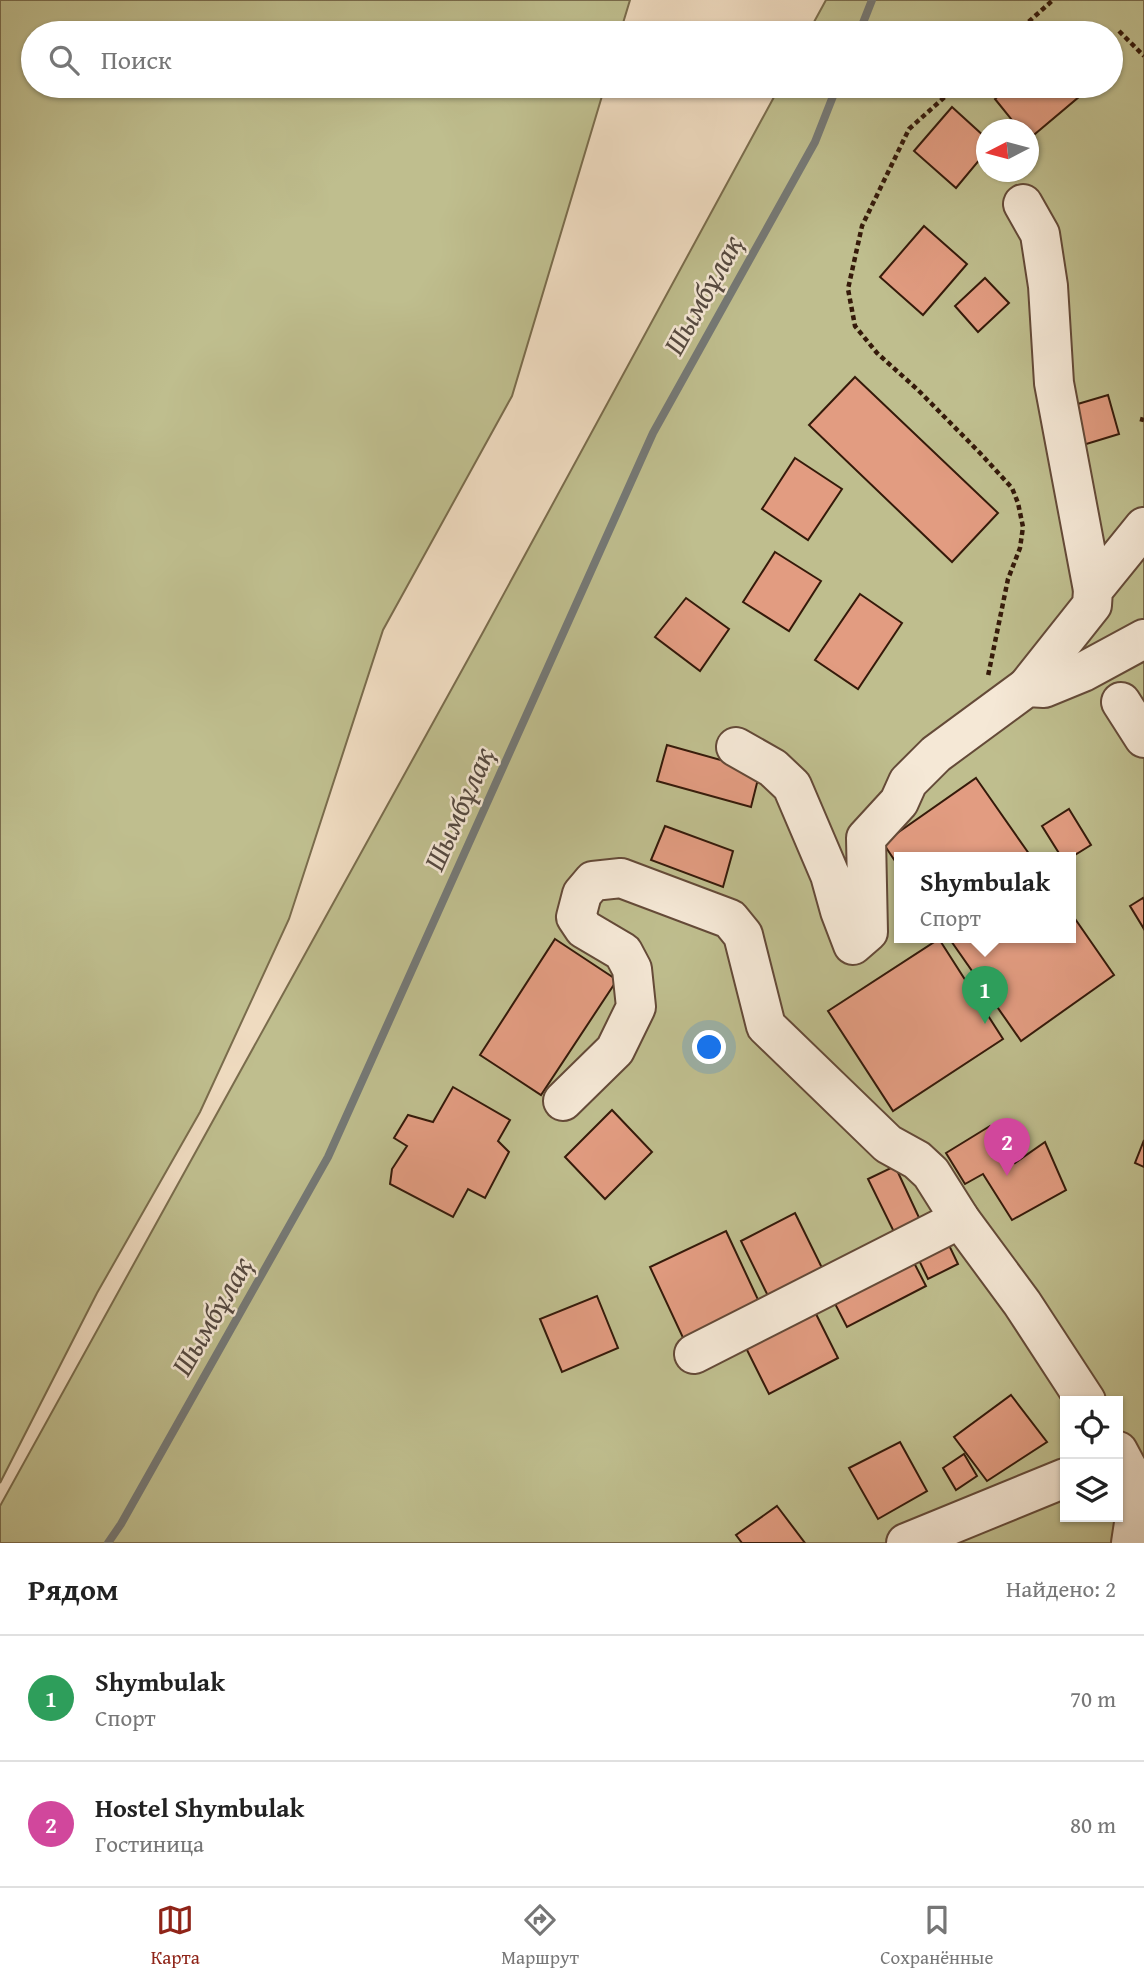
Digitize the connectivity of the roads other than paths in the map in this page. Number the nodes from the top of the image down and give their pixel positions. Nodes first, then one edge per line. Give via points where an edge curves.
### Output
1 (1023, 204) dead end
2 (1144, 527) edge
3 (1093, 590) junction
4 (1144, 639) edge
5 (1014, 696) junction
6 (1121, 702) dead end
7 (1144, 738) edge
8 (736, 747) dead end
9 (563, 1101) dead end
10 (960, 1219) junction
11 (694, 1354) dead end
12 (1083, 1396) edge
13 (1121, 1459) edge
14 (1060, 1480) edge
15 (1144, 1534) edge
16 (906, 1543) edge
17 (1131, 1543) edge

1 - 3 street via 1040,234 1054,383
2 - 3 street
3 - 5 street via 1092,605
4 - 5 street via 1083,672
5 - 8 street via 936,754 908,782 899,802 866,838 868,932 853,945 830,875 792,786 773,768
6 - 7 street
9 - 10 street via 615,1050 636,1007 632,969 623,952 584,929 576,917 582,894 593,881 621,878 730,919 743,935 766,1026 888,1144 931,1173
10 - 11 street
10 - 12 street
13 - 17 street via 1139,1490
14 - 16 street
15 - 17 street

